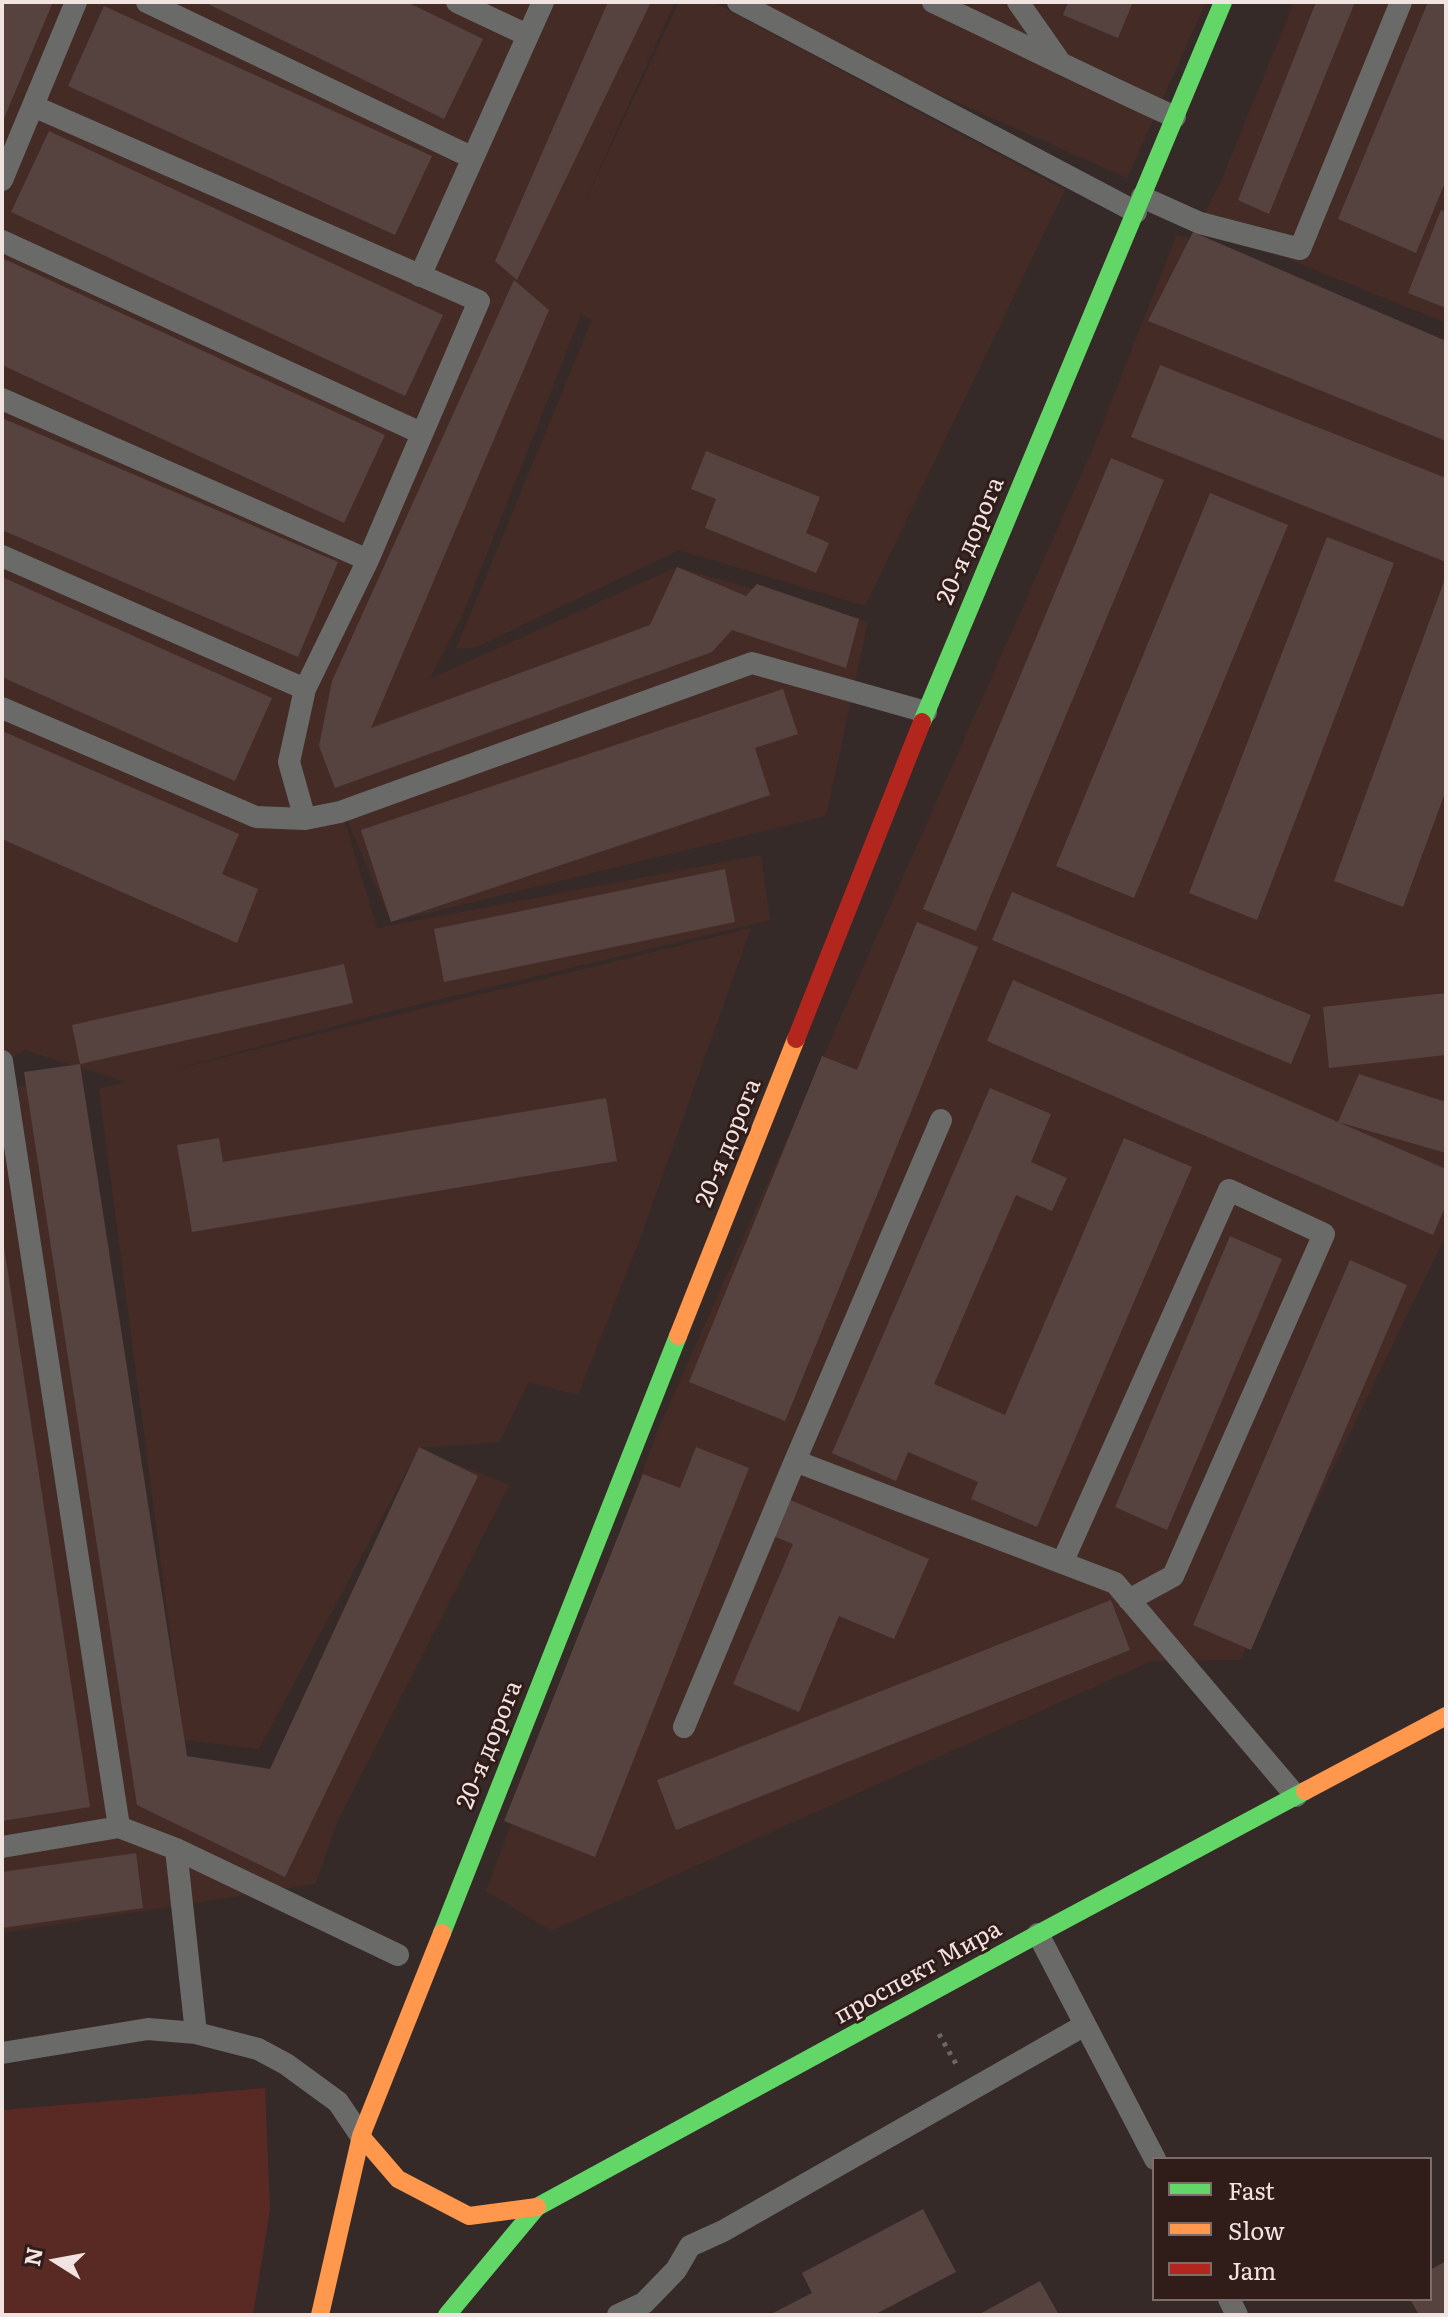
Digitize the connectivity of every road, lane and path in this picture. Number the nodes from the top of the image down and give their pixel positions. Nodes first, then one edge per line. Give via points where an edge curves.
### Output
1 (76, 2) edge
2 (147, 2) edge
3 (457, 2) edge
4 (543, 2) edge
5 (738, 2) edge
6 (933, 2) edge
7 (1018, 2) edge
8 (1223, 2) edge
9 (1401, 2) edge
10 (527, 35) junction
11 (1058, 60) junction
12 (33, 106) junction
13 (1175, 117) junction
14 (473, 158) junction
15 (2, 180) edge
16 (1139, 204) junction
17 (2, 241) edge
18 (420, 276) junction
19 (2, 399) edge
20 (421, 433) junction
21 (2, 556) edge
22 (368, 560) junction
23 (305, 689) junction
24 (2, 708) edge
25 (926, 712) junction
26 (305, 819) junction
27 (2, 1061) edge
28 (941, 1120) dead end
29 (795, 1461) junction
30 (1062, 1563) junction
31 (1129, 1600) junction
32 (1446, 1716) edge
33 (684, 1727) dead end
34 (1296, 1796) junction
35 (119, 1827) junction
36 (2, 1847) edge
37 (176, 1849) junction
38 (1038, 1934) junction
39 (398, 1955) dead end
40 (1085, 2025) junction
41 (935, 2026) dead end
42 (196, 2033) junction
43 (2, 2053) edge
44 (972, 2090) junction
45 (361, 2136) junction
46 (1154, 2157) edge
47 (537, 2207) junction
48 (320, 2315) edge
49 (447, 2315) edge
50 (618, 2315) edge

1 - 12 lane
2 - 14 lane
3 - 10 lane
4 - 10 lane
5 - 16 lane
6 - 11 lane
7 - 11 lane
8 - 13 main road, 20-я дорога
9 - 16 lane via 1300,249
10 - 14 lane
11 - 13 lane
12 - 15 lane
12 - 18 lane
13 - 16 main road, 20-я дорога
14 - 18 lane
16 - 25 main road, 20-я дорога
17 - 20 lane
18 - 20 lane via 479,301
19 - 22 lane
20 - 22 lane
21 - 23 lane
22 - 23 lane
23 - 26 lane via 289,762
24 - 26 lane via 256,817
25 - 26 lane via 752,663 340,812
25 - 45 main road, 20-я дорога
27 - 35 lane
28 - 29 lane
29 - 30 lane
29 - 33 lane
30 - 31 lane via 1115,1583
30 - 31 lane via 1229,1190 1324,1234 1173,1576
31 - 34 lane
32 - 34 main road, проспект Мира
34 - 38 main road, проспект Мира
35 - 36 lane
35 - 37 lane
37 - 39 lane
37 - 42 lane
38 - 40 lane
38 - 47 main road, проспект Мира
40 - 44 lane
40 - 46 lane
41 - 44 path
42 - 43 lane via 148,2029
42 - 45 lane via 258,2049 286,2064 338,2102
44 - 50 lane via 690,2246 676,2270 644,2303
45 - 47 main road via 398,2179 469,2216
45 - 48 main road, 20-я дорога
47 - 49 main road, проспект Мира

